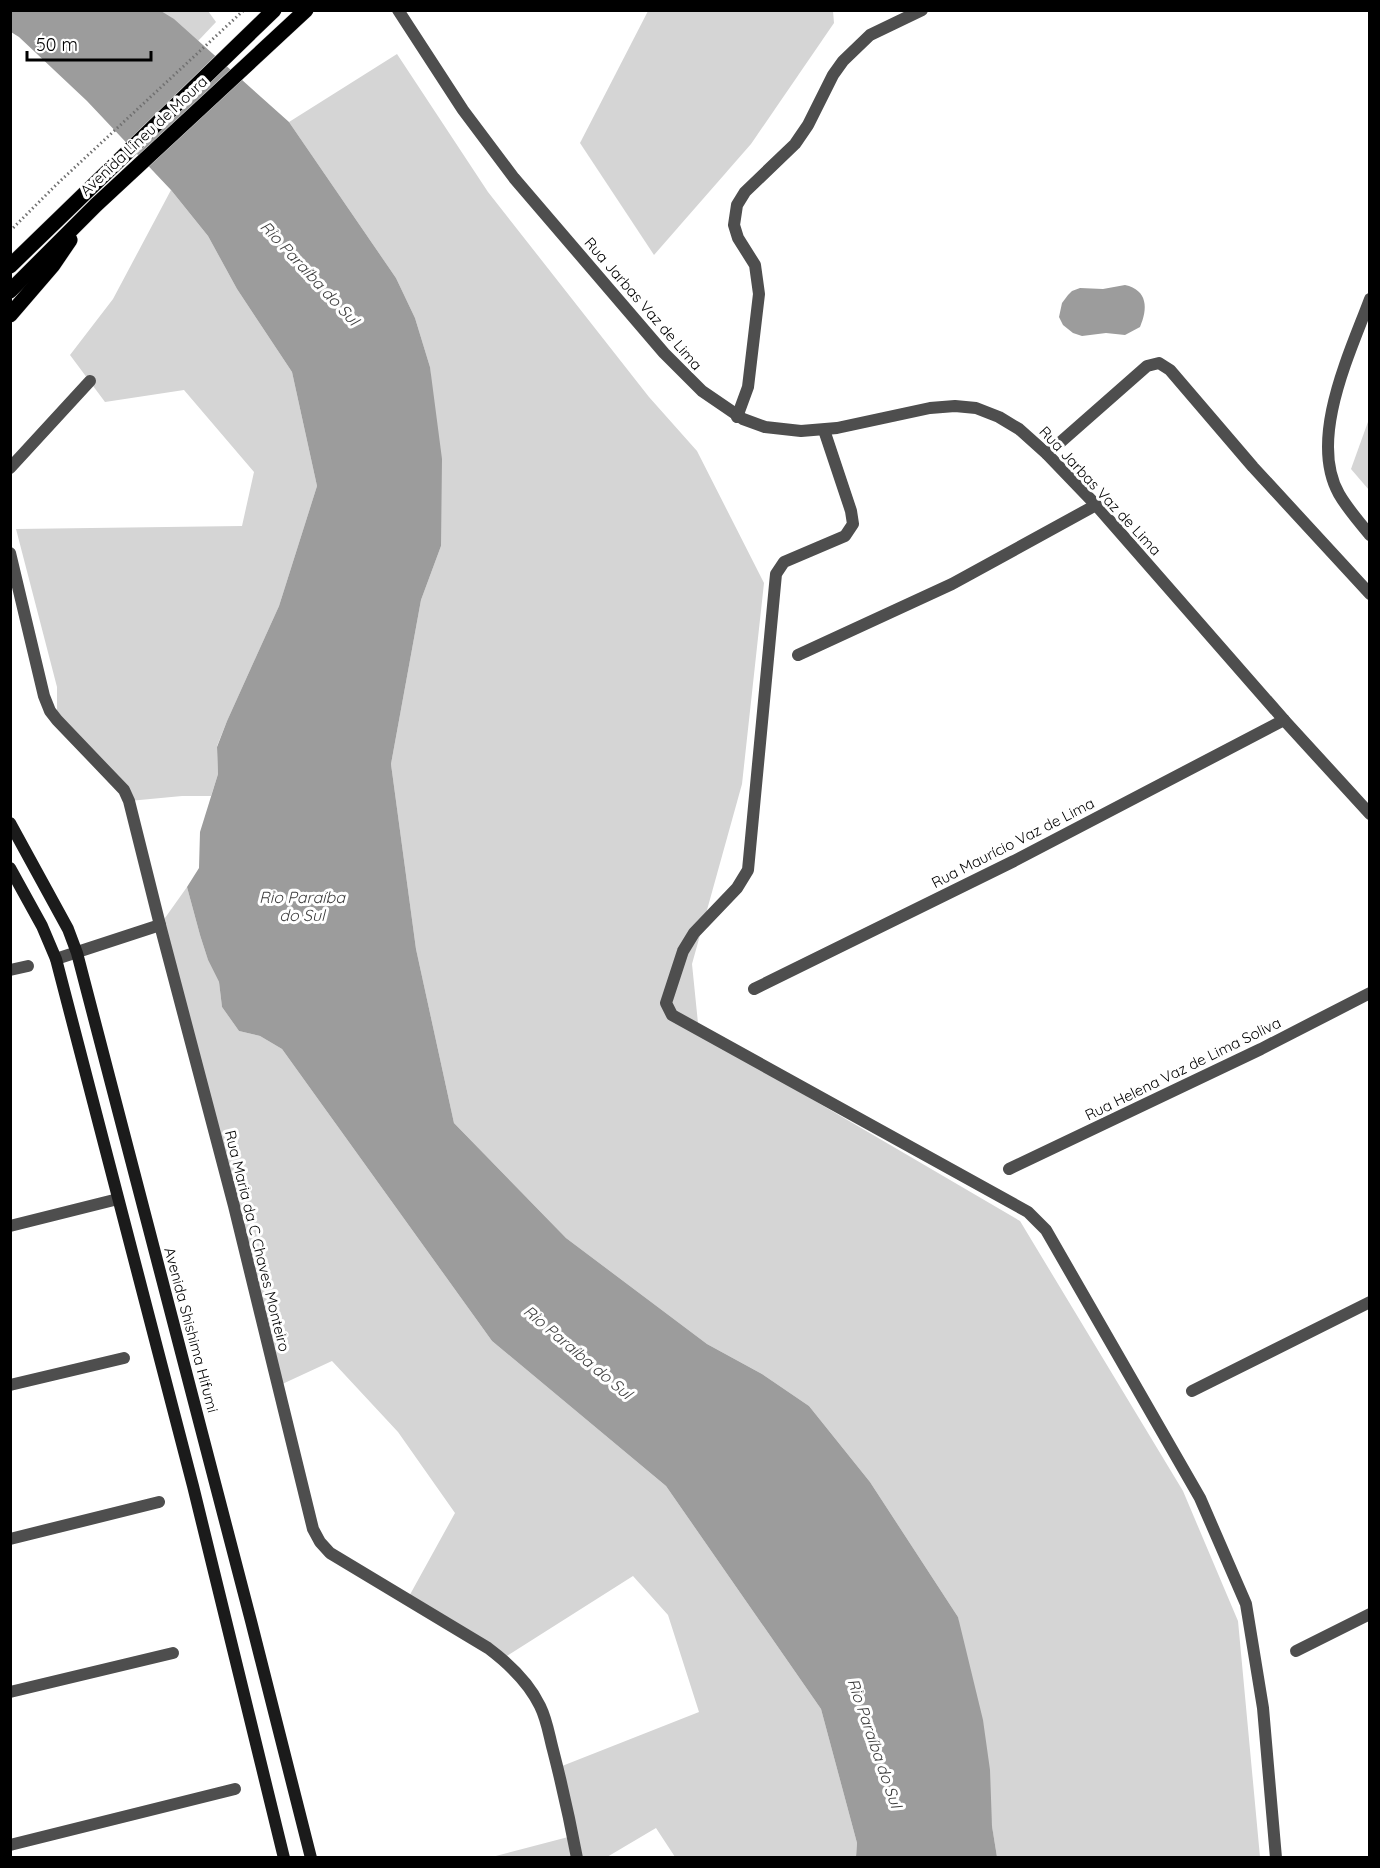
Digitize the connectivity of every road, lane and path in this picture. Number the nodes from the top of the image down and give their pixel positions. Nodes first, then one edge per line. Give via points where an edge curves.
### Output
1 (244, 10) edge
2 (274, 10) edge
3 (306, 10) edge
4 (398, 10) edge
5 (922, 10) edge
6 (74, 226) junction
7 (10, 231) edge
8 (10, 266) edge
9 (10, 291) edge
10 (1370, 299) edge
11 (10, 315) edge
12 (90, 381) dead end
13 (737, 417) junction
14 (824, 430) junction
15 (1047, 454) junction
16 (10, 468) edge
17 (1096, 505) junction
18 (1370, 534) edge
19 (10, 553) edge
20 (1370, 594) edge
21 (798, 655) dead end
22 (1284, 720) junction
23 (1370, 814) edge
24 (10, 823) edge
25 (10, 868) edge
26 (160, 925) junction
27 (77, 953) junction
28 (56, 958) junction
29 (28, 966) dead end
30 (10, 970) edge
31 (754, 989) dead end
32 (1370, 993) edge
33 (1009, 1169) dead end
34 (118, 1199) junction
35 (10, 1226) edge
36 (1370, 1302) edge
37 (124, 1358) dead end
38 (10, 1385) edge
39 (1192, 1391) dead end
40 (159, 1502) dead end
41 (10, 1539) edge
42 (1370, 1614) edge
43 (1296, 1651) dead end
44 (173, 1653) dead end
45 (10, 1692) edge
46 (235, 1789) dead end
47 (10, 1845) edge
48 (284, 1857) edge
49 (311, 1857) edge
50 (577, 1857) edge
51 (1276, 1857) edge

1 - 7 path
2 - 8 main road, Avenida Lineu de Moura
3 - 6 main road, Avenida Lineu de Moura
4 - 13 street, Rua Jarbas Vaz de Lima via 463,110 514,178 686,376
5 - 13 street via 870,35 843,61 795,144 744,192 737,205 738,238 755,265 759,294 748,387
6 - 9 main road, Avenida Lineu de Moura
6 - 11 main road via 67,246
10 - 18 street via 1335,396 1327,439 1331,474 1338,493
12 - 16 street
13 - 14 street, Rua Jarbas Vaz de Lima via 765,427
14 - 15 street, Rua Jarbas Vaz de Lima via 930,408 976,408 1019,429
14 - 51 street via 853,524 844,536 784,562 776,574 748,870 694,933 683,951 666,1003 672,1015 1028,1212 1046,1230 1200,1498 1246,1605 1263,1708
15 - 17 street, Rua Jarbas Vaz de Lima
15 - 20 street via 1147,366 1159,363 1170,370
17 - 21 street via 952,584
17 - 22 street, Rua Jarbas Vaz de Lima
19 - 26 street, Rua Maria da C Chaves Monteiro via 47,703 57,720 124,790
22 - 23 street, Rua Jarbas Vaz de Lima
22 - 31 street, Rua Maurício Vaz de Lima via 1014,861
24 - 27 street, Avenida Shishima Hifumi
25 - 28 street
26 - 27 street
26 - 50 street, Rua Maria da C Chaves Monteiro via 316,1535 330,1553 488,1648 524,1682 546,1719
27 - 28 street
27 - 49 street, Avenida Shishima Hifumi
28 - 34 street
29 - 30 street
32 - 33 street, Rua Helena Vaz de Lima Soliva
34 - 35 street
34 - 48 street
36 - 39 street
37 - 38 street
40 - 41 street
42 - 43 street
44 - 45 street
46 - 47 street

